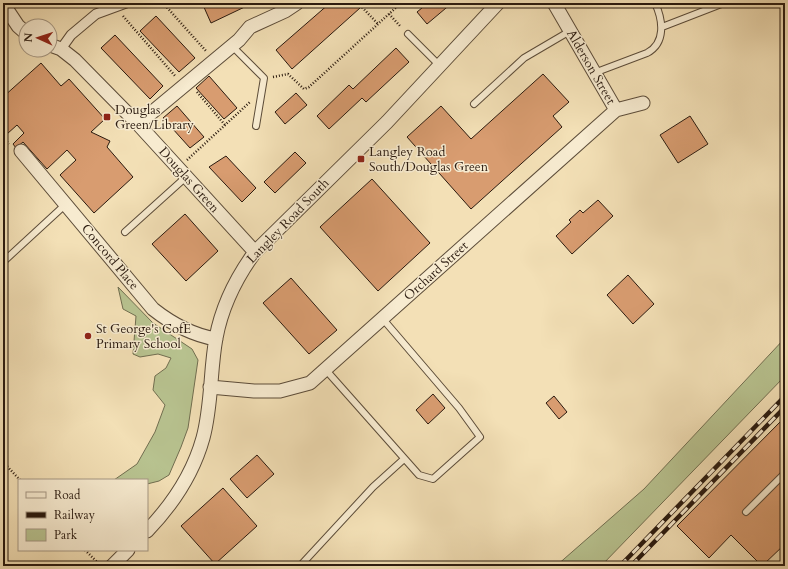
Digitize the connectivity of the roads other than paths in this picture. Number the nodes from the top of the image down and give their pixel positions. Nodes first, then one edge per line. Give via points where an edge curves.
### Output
1 (297, 3) edge
2 (498, 3) edge
3 (554, 3) edge
4 (655, 3) edge
5 (724, 3) edge
6 (122, 4) edge
7 (6, 9) edge
8 (18, 26) edge
9 (662, 27) junction
10 (570, 31) junction
11 (408, 34) road end
12 (58, 45) edge
13 (232, 46) junction
14 (58, 49) edge
15 (440, 66) junction
16 (594, 73) junction
17 (643, 103) dead end
18 (474, 104) dead end
19 (616, 110) junction
20 (138, 124) junction
21 (256, 126) dead end
22 (21, 151) dead end
23 (182, 173) junction
24 (66, 204) junction
25 (125, 232) dead end
26 (255, 252) junction
27 (3, 262) edge
28 (382, 318) junction
29 (216, 339) junction
30 (325, 369) junction
31 (210, 387) junction
32 (404, 459) junction
33 (785, 473) edge
34 (746, 512) dead end
35 (148, 530) edge
36 (127, 551) edge
37 (112, 566) edge
38 (300, 566) edge

1 - 13 street via 250,27
2 - 15 street, Langley Road South
3 - 10 street, Alderson Street
4 - 9 lane
5 - 9 lane
6 - 12 street via 96,14
7 - 8 street
9 - 16 lane via 655,48
10 - 16 street, Alderson Street
10 - 18 lane via 524,58
11 - 15 lane
13 - 20 street
13 - 21 lane via 264,78
14 - 20 street, Douglas Green via 75,60
15 - 26 street, Langley Road South
16 - 19 street, Alderson Street
17 - 19 street, Orchard Street
19 - 28 street, Orchard Street
20 - 23 street, Douglas Green
22 - 24 street, Concord Place
23 - 25 lane
23 - 26 street, Douglas Green
24 - 27 lane
24 - 29 street, Concord Place via 153,309 179,327
26 - 29 street, Langley Road South via 227,298
28 - 30 street, Orchard Street
28 - 32 lane via 480,436 434,479 419,475
29 - 31 street, Langley Road South
30 - 31 street, Orchard Street via 310,382 280,391
30 - 32 lane
31 - 35 street, Langley Road South via 203,438 190,473 170,506
32 - 38 lane via 373,487
33 - 34 lane
36 - 37 street

